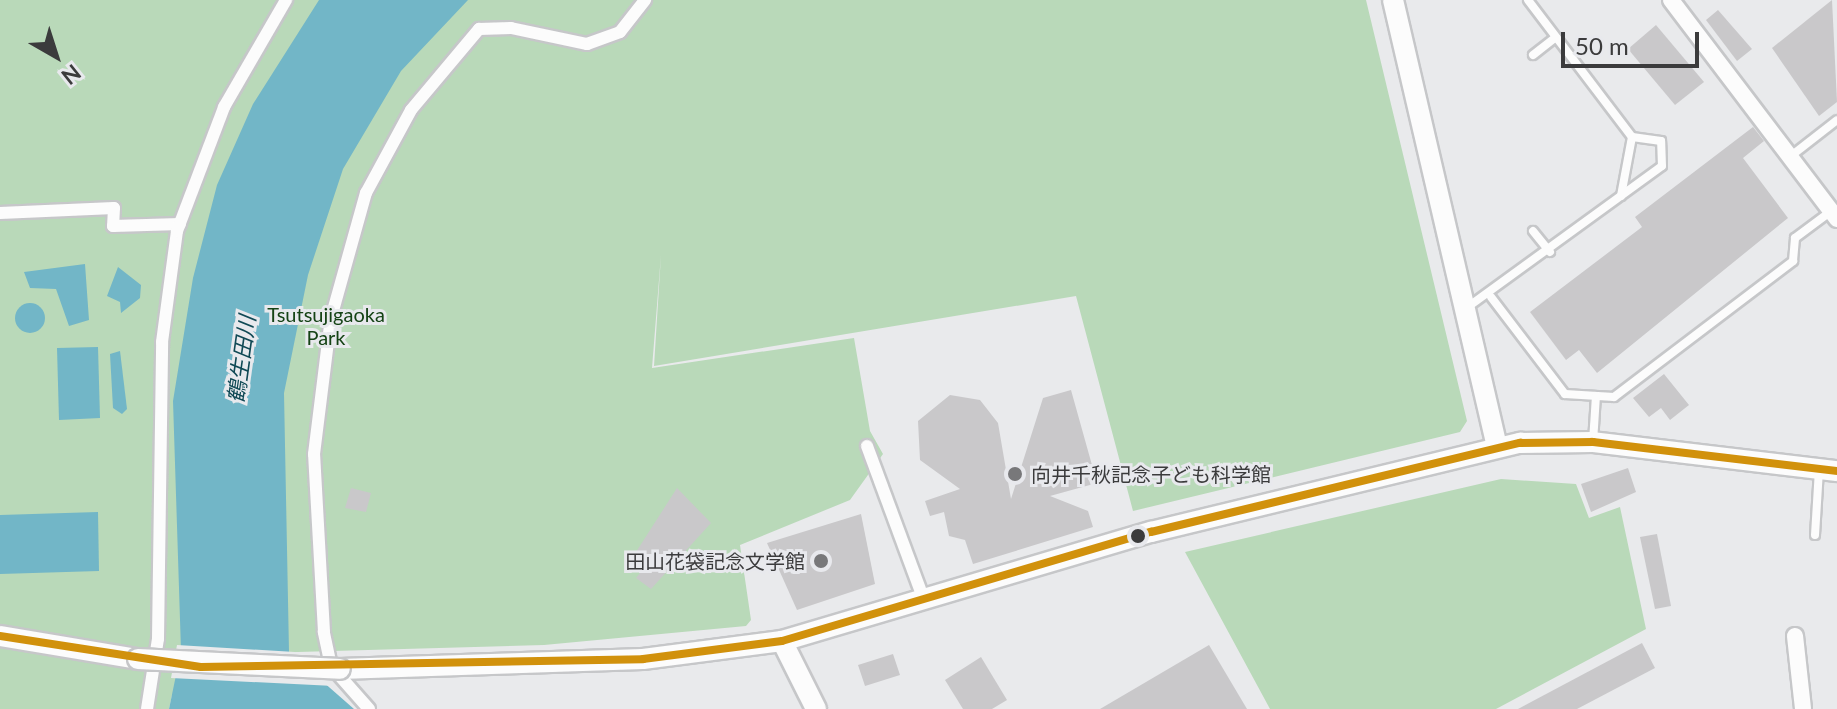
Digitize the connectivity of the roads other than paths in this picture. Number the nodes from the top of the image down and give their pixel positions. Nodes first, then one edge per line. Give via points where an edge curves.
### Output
1 (286, 0) edge
2 (645, 0) edge
3 (1393, 0) edge
4 (1528, 0) edge
5 (1671, 0) edge
6 (1556, 37) junction
7 (1533, 55) dead end
8 (1837, 120) edge
9 (1632, 137) junction
10 (1791, 156) junction
11 (1621, 197) junction
12 (0, 213) edge
13 (1834, 215) edge
14 (180, 224) junction
15 (1533, 231) dead end
16 (1550, 252) junction
17 (1491, 297) junction
18 (1464, 309) junction
19 (1596, 396) junction
20 (1593, 442) junction
21 (867, 446) dead end
22 (1497, 447) junction
23 (1828, 470) edge
24 (1815, 535) dead end
25 (924, 600) junction
26 (0, 636) edge
27 (1795, 636) dead end
28 (782, 641) junction
29 (147, 709) edge
30 (369, 709) edge
31 (816, 709) edge
32 (1803, 709) edge

1 - 14 street via 224,107
2 - 30 street via 620,32 587,44 511,28 479,29 411,110 366,193 331,318 314,454 324,632 331,666
3 - 18 street
4 - 6 lane
5 - 10 street
6 - 7 lane
6 - 9 lane
8 - 10 lane
9 - 11 lane
9 - 11 lane via 1661,141 1665,161
10 - 13 street
11 - 16 lane
12 - 14 street via 114,208 113,226
13 - 19 lane via 1795,238 1793,261 1614,397
14 - 29 street via 162,342 158,639
15 - 16 lane
16 - 17 lane
17 - 18 lane
17 - 19 lane via 1565,394
18 - 22 street
19 - 20 lane
20 - 22 street
20 - 23 street
21 - 25 street
22 - 25 street via 1151,532
23 - 24 lane
25 - 28 street
26 - 28 street, bridge via 138,659 340,669 643,659
27 - 32 street
28 - 31 street

